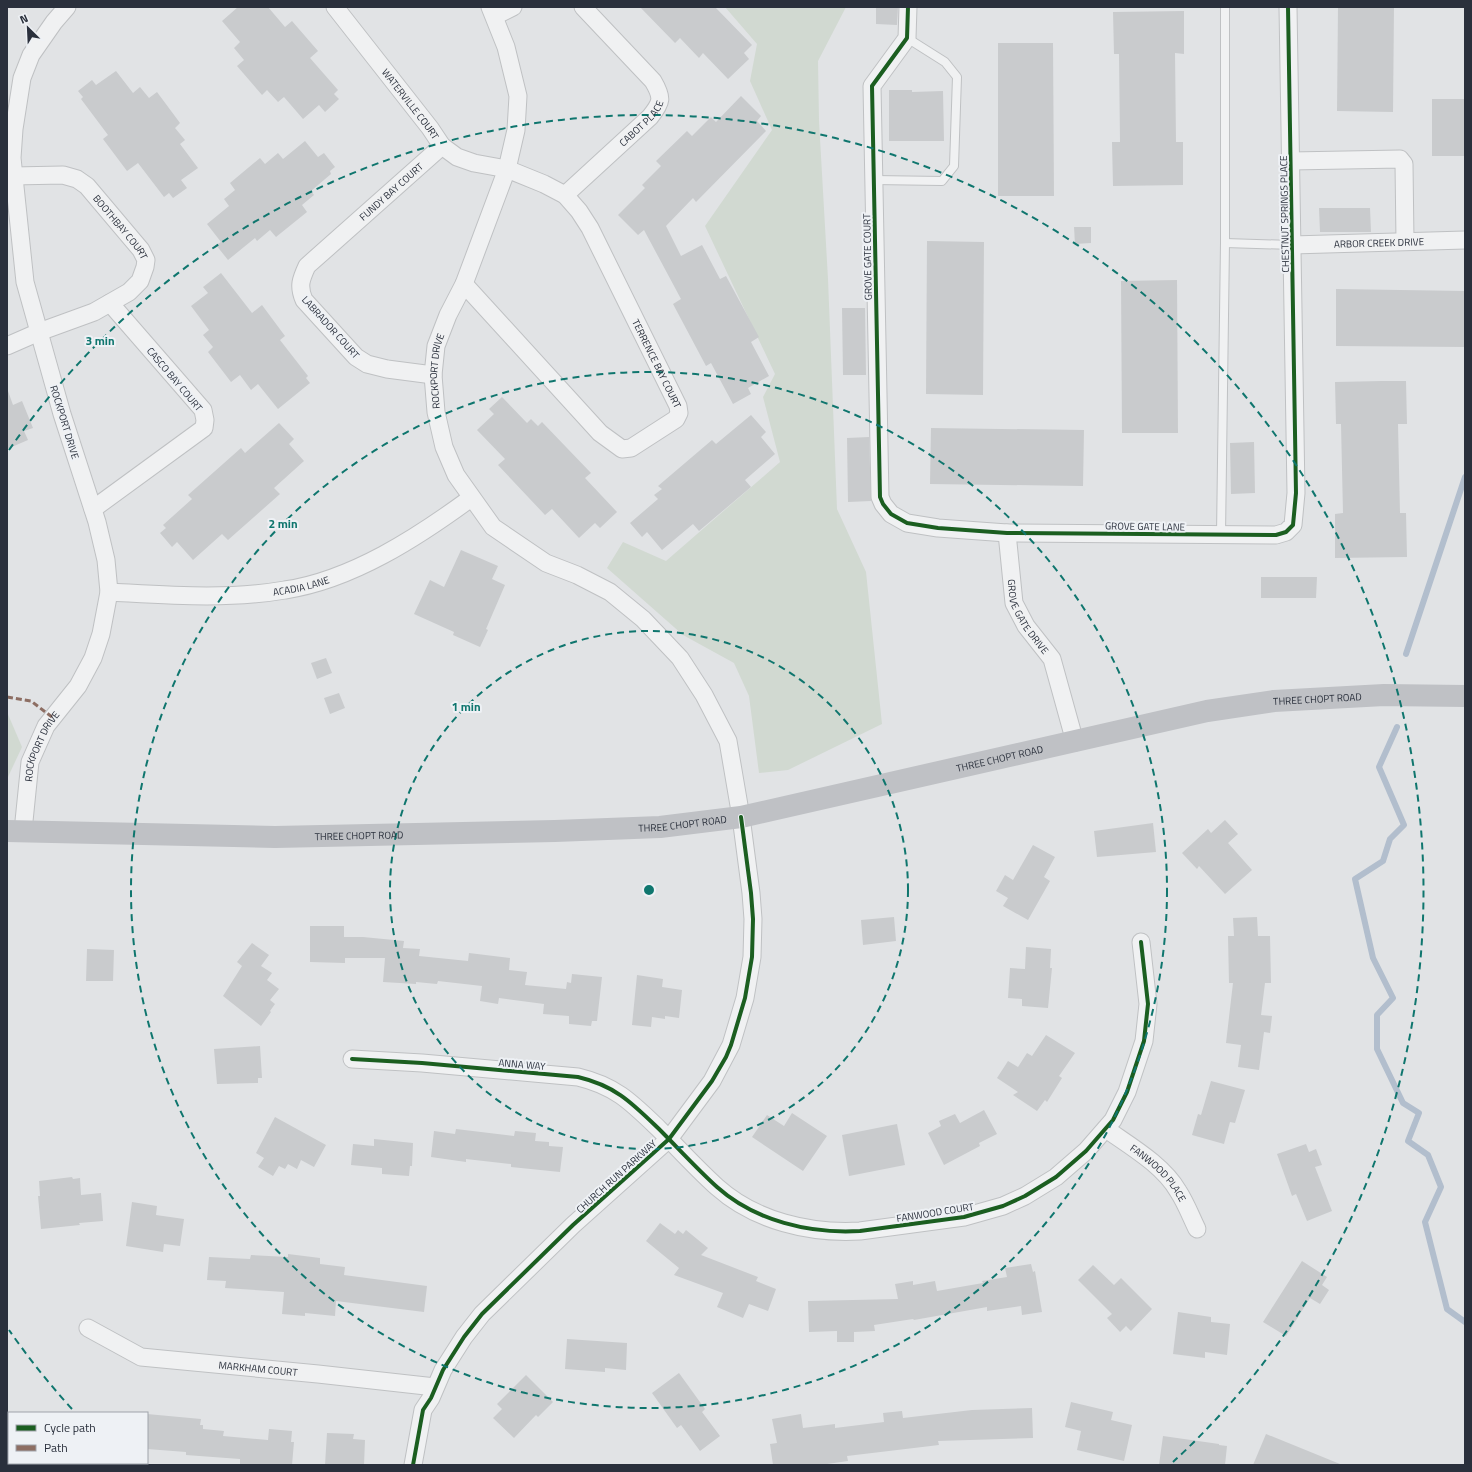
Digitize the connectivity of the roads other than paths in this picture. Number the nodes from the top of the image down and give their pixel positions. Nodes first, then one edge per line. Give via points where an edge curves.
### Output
1 (67, 7) edge
2 (335, 7) edge
3 (513, 7) edge
4 (583, 7) edge
5 (908, 7) edge
6 (1225, 7) edge
7 (1288, 7) edge
8 (492, 12) edge
9 (907, 38) junction
10 (14, 82) edge
11 (442, 146) junction
12 (1291, 161) junction
13 (507, 169) junction
14 (10, 176) edge
15 (874, 180) junction
16 (566, 195) junction
17 (340, 237) joint
18 (1465, 240) edge
19 (1405, 241) junction
20 (1225, 243) junction
21 (1292, 245) junction
22 (464, 284) junction
23 (110, 303) junction
24 (39, 332) junction
25 (7, 346) edge
26 (433, 375) junction
27 (1295, 421) joint
28 (471, 498) junction
29 (93, 509) junction
30 (891, 514) joint
31 (1007, 533) junction
32 (1221, 535) junction
33 (109, 592) junction
34 (1465, 696) edge
35 (1075, 742) junction
36 (742, 818) junction
37 (15, 831) edge
38 (1141, 942) dead end
39 (352, 1059) dead end
40 (1106, 1129) junction
41 (669, 1139) junction
42 (1197, 1229) dead end
43 (88, 1328) dead end
44 (435, 1388) junction
45 (413, 1465) edge

1 - 10 street, ROCKPORT DRIVE via 31,55 22,78
2 - 11 street, WATERVILLE COURT
3 - 8 street
4 - 16 street, CABOT PLACE via 653,82 660,96 659,105 650,116
5 - 9 street
6 - 20 lane
7 - 12 street, CHESTNUT SPRINGS PLACE
8 - 13 street, ROCKPORT DRIVE via 506,47 518,96 516,130
9 - 15 street, GROVE GATE COURT via 872,86
9 - 15 lane via 946,62 957,77 954,166 942,181
10 - 14 street, ROCKPORT DRIVE
11 - 13 street, WATERVILLE COURT via 457,157
11 - 17 street, FUNDY BAY COURT
12 - 19 street via 1400,159 1404,164
12 - 21 street, CHESTNUT SPRINGS PLACE
13 - 16 street, TERRENCE BAY COURT
13 - 22 street, ROCKPORT DRIVE
14 - 23 street, BOOTHBAY COURT via 63,175 77,179 87,186 141,250 146,260 140,281
14 - 24 street, ROCKPORT DRIVE via 25,282
15 - 30 street, GROVE GATE COURT via 880,497
16 - 22 street, TERRENCE BAY COURT via 590,228 678,406 679,413 676,419 631,448 622,449 600,433
17 - 26 street, LABRADOR COURT via 308,266 301,279 300,291 304,300 356,357 367,364
18 - 19 street, ARBOR CREEK DRIVE
19 - 21 street, ARBOR CREEK DRIVE
20 - 21 lane
20 - 32 lane
21 - 27 street, CHESTNUT SPRINGS PLACE
22 - 26 street, ROCKPORT DRIVE via 436,346
23 - 24 street, BOOTHBAY COURT via 94,312
23 - 29 street, CASCO BAY COURT via 203,410 205,420 204,428
24 - 25 street, BOOTHBAY COURT
24 - 29 street, ROCKPORT DRIVE
26 - 28 street, ROCKPORT DRIVE via 436,412 444,446 456,475
27 - 32 street, GROVE GATE LANE via 1296,493 1293,525 1286,532 1276,535
28 - 33 street, ACADIA LANE via 401,545 338,576 316,583 286,590 235,595
28 - 36 street, ROCKPORT DRIVE via 493,527 510,539 546,563 610,592 643,619 680,658 704,695 728,741
29 - 33 street, ROCKPORT DRIVE via 106,560
30 - 31 street, GROVE GATE LANE via 907,523
31 - 32 street, GROVE GATE LANE
31 - 35 street, GROVE GATE DRIVE via 1014,603 1026,626 1052,659
33 - 37 street, ROCKPORT DRIVE via 101,634 93,658 78,686 46,726 30,762
34 - 35 main road, THREE CHOPT ROAD via 1384,696 1274,701 1207,711
35 - 36 main road, THREE CHOPT ROAD
36 - 37 main road, THREE CHOPT ROAD via 637,828 275,837
36 - 41 street, CHURCH RUN PARKWAY via 753,919 752,957 746,998 726,1057 712,1081
38 - 40 street, FANWOOD COURT via 1148,1004 1144,1041 1127,1092
39 - 41 street, ANNA WAY via 422,1063 590,1080 617,1092
40 - 41 street, FANWOOD COURT via 1086,1152 1056,1177 1026,1196 1003,1206 964,1217 844,1232 807,1229 769,1219 718,1188
40 - 42 street, FANWOOD PLACE via 1168,1176 1178,1190
41 - 44 street, CHURCH RUN PARKWAY via 573,1225 482,1314 443,1370
43 - 44 street, MARKHAM COURT via 141,1357
44 - 45 street, CHURCH RUN PARKWAY via 423,1410

